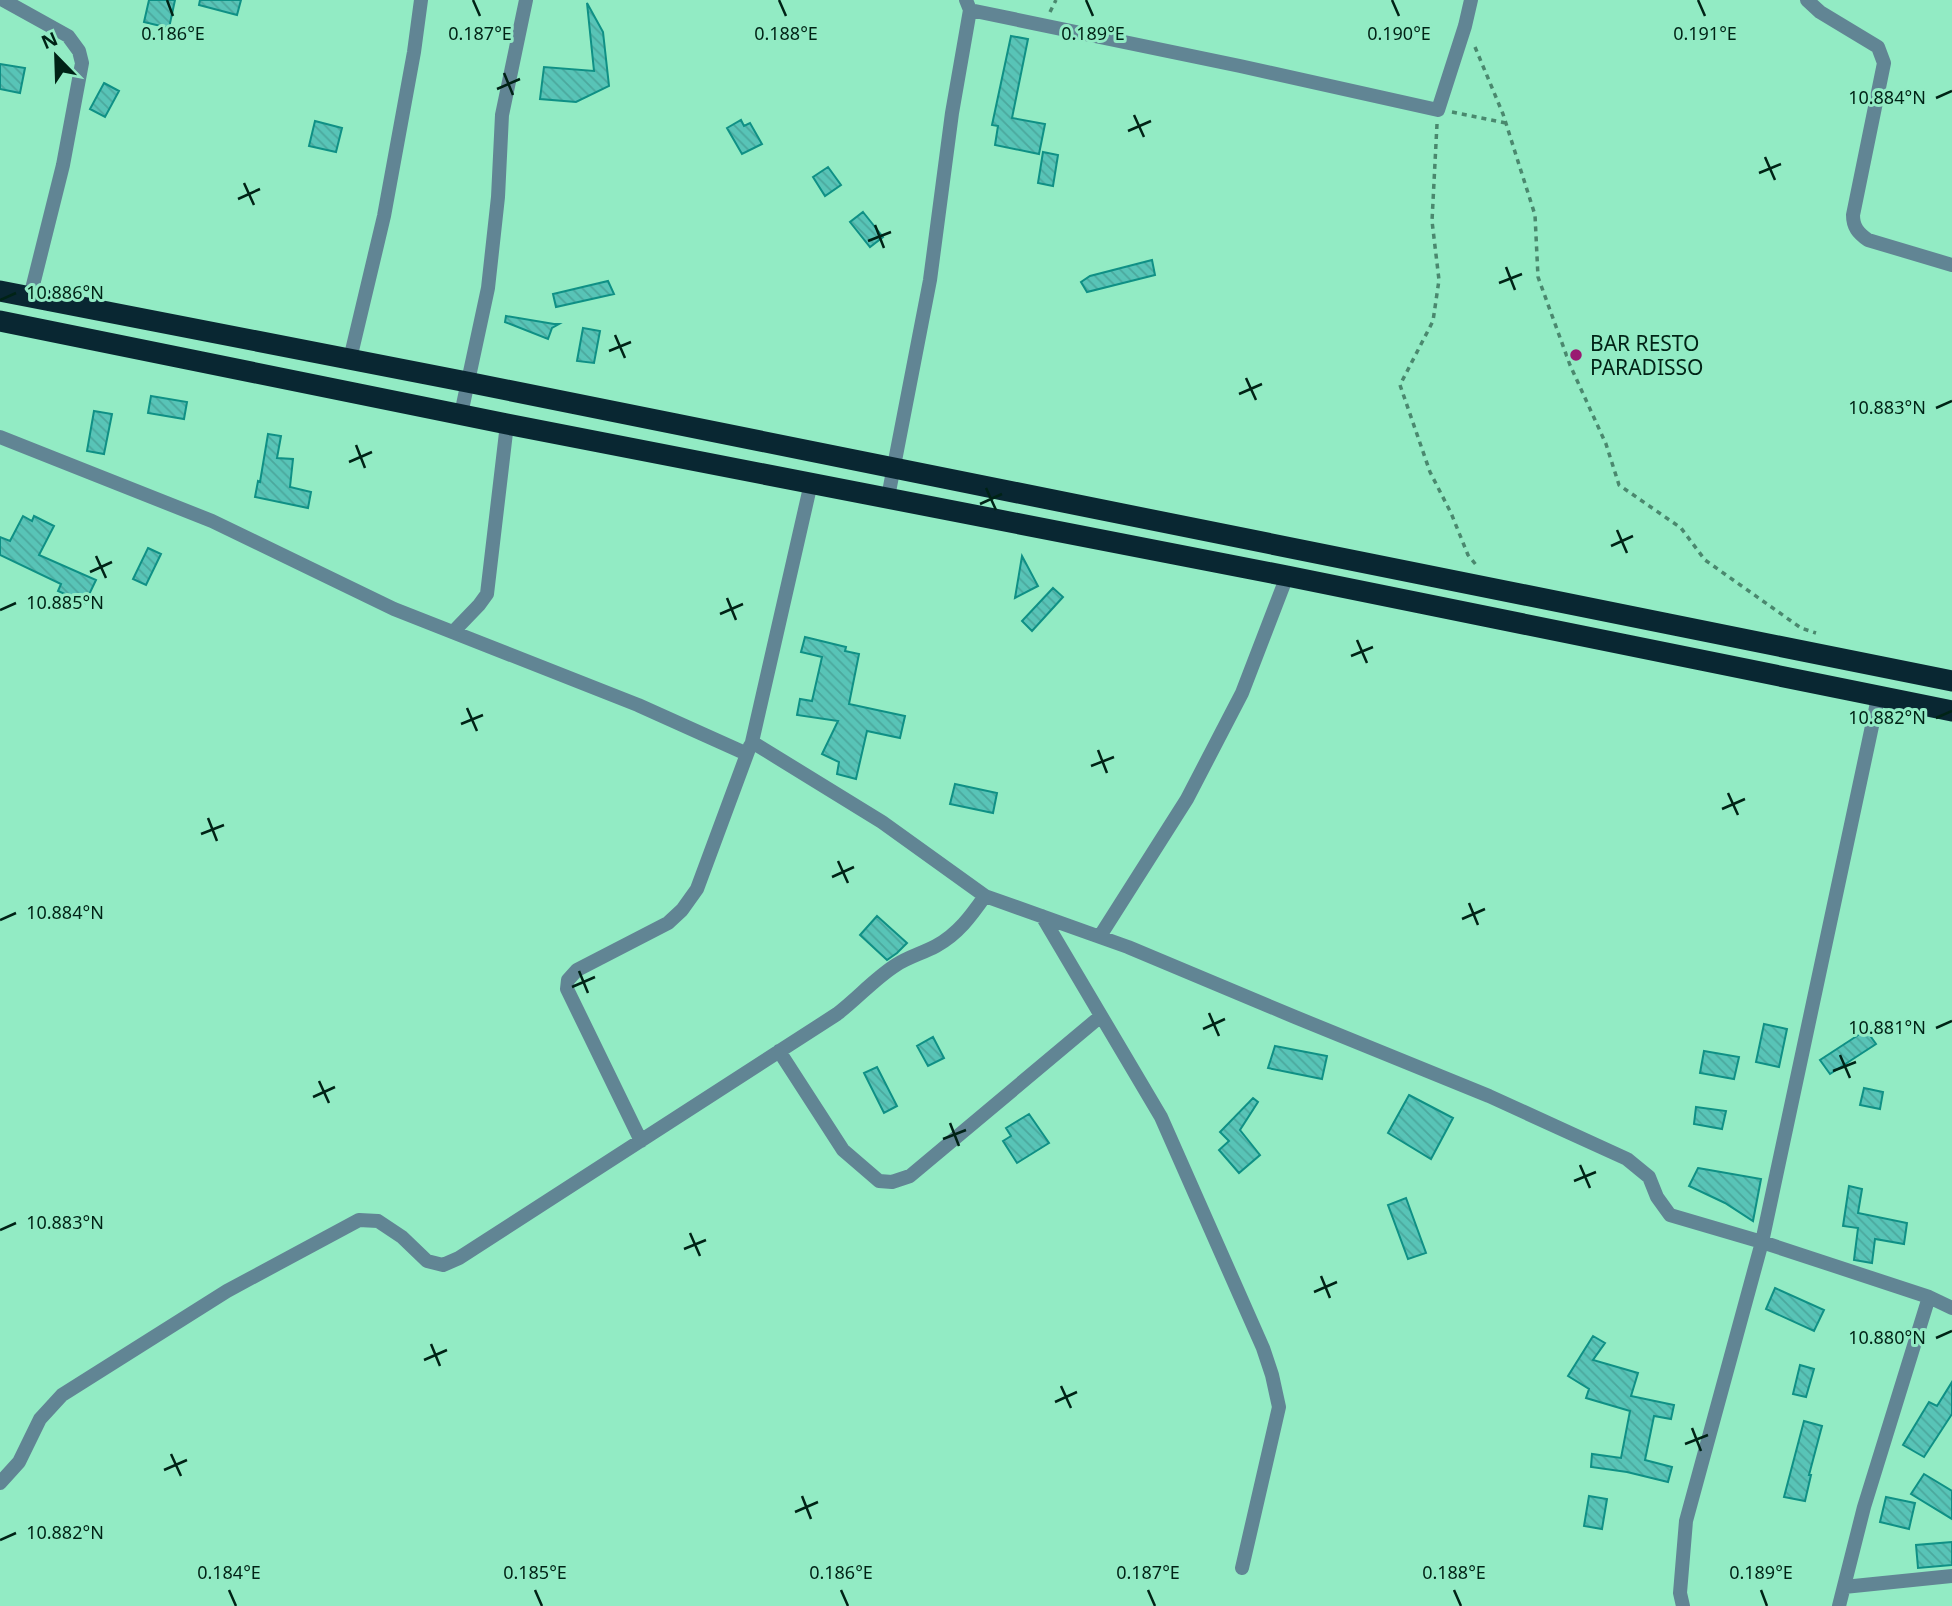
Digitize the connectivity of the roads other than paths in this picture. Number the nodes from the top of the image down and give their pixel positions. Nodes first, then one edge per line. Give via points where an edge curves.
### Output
1 (3, 0) edge
2 (421, 0) edge
3 (526, 0) edge
4 (1471, 0) edge
5 (1807, 0) edge
6 (968, 5) edge
7 (1952, 265) edge
8 (0, 291) edge
9 (30, 297) junction
10 (0, 321) edge
11 (350, 359) junction
12 (467, 382) junction
13 (461, 414) junction
14 (507, 424) junction
15 (0, 437) edge
16 (893, 469) junction
17 (811, 483) junction
18 (888, 498) junction
19 (1287, 576) junction
20 (453, 632) junction
21 (1952, 681) edge
22 (1878, 698) junction
23 (1951, 709) edge
24 (749, 748) junction
25 (985, 896) junction
26 (1042, 916) junction
27 (1100, 936) junction
28 (1101, 1016) junction
29 (779, 1051) junction
30 (641, 1141) junction
31 (1762, 1242) junction
32 (1929, 1297) junction
33 (1952, 1308) edge
34 (0, 1483) edge
35 (1242, 1568) dead end
36 (1952, 1576) edge
37 (1844, 1587) junction
38 (1683, 1606) edge
39 (1839, 1606) edge

1 - 9 street via 68,36 82,63
2 - 11 street via 384,216
3 - 12 street via 502,115 488,288
4 - 6 street via 1438,110
5 - 7 street via 1883,55 1853,215 1858,233
6 - 16 street via 930,280
8 - 9 highway
9 - 11 highway
10 - 13 highway
11 - 12 highway
12 - 13 street
12 - 16 highway
13 - 14 highway
14 - 17 highway
14 - 20 street via 487,594
15 - 20 street via 212,521 394,609
16 - 18 street
16 - 21 highway
17 - 18 highway
17 - 24 street
18 - 19 highway
19 - 22 highway
19 - 27 street via 1242,693 1187,799
20 - 24 street
22 - 23 highway
22 - 31 street
24 - 25 street via 882,822
24 - 30 street via 697,889 682,910 667,923 577,970 568,980 567,989
25 - 26 street
25 - 29 street via 953,936 898,963 846,1007
26 - 27 street
26 - 28 street
27 - 31 street via 1500,1101 1627,1160 1649,1177 1670,1215
28 - 29 street via 910,1176 892,1182 879,1181 843,1150
28 - 35 street via 1161,1117 1272,1375 1279,1407
29 - 30 street
30 - 34 street via 443,1265 428,1261 378,1221 359,1220 227,1291 62,1395 40,1419 19,1462
31 - 32 street
31 - 38 street via 1686,1521
32 - 33 street
32 - 37 street
36 - 37 street
37 - 39 street

